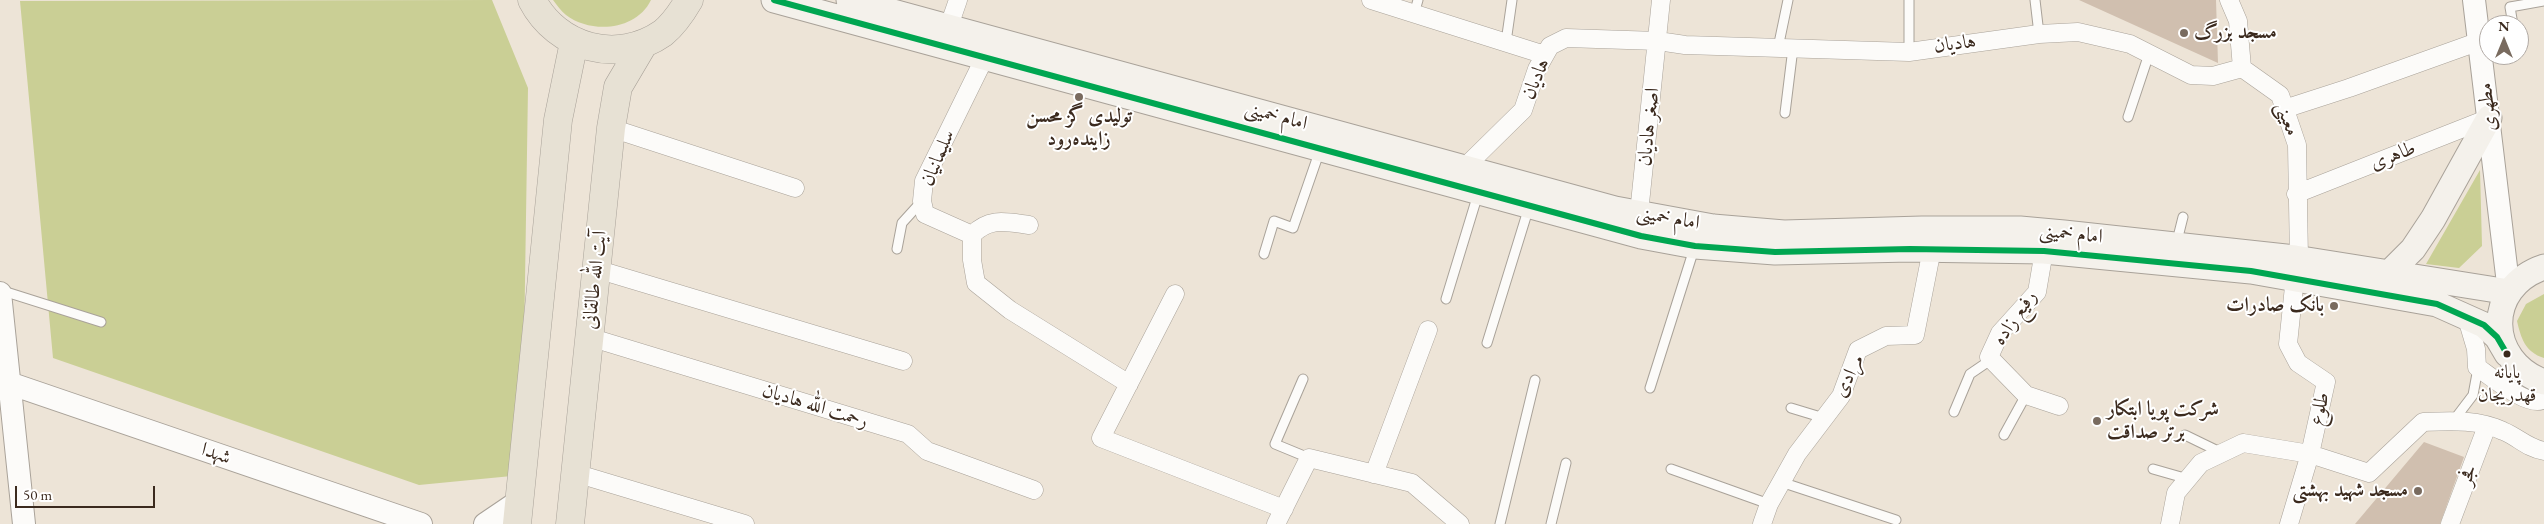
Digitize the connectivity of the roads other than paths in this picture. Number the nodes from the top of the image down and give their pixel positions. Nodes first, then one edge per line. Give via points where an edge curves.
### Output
1 (532, 0) edge
2 (774, 0) edge
3 (849, 0) edge
4 (958, 0) edge
5 (1371, 0) edge
6 (1512, 0) edge
7 (1662, 0) edge
8 (1788, 0) edge
9 (1909, 0) edge
10 (2035, 0) edge
11 (2229, 0) edge
12 (2474, 0) edge
13 (690, 1) edge
14 (2544, 1) edge
15 (1416, 7) edge
16 (2511, 15) edge
17 (2479, 20) edge
18 (949, 26) junction
19 (2039, 34) junction
20 (574, 42) junction
21 (1506, 42) junction
22 (1658, 42) junction
23 (644, 43) junction
24 (2479, 43) edge
25 (1786, 48) junction
26 (1909, 52) junction
27 (2149, 54) junction
28 (1545, 55) junction
29 (984, 59) junction
30 (2486, 65) edge
31 (2242, 68) junction
32 (2284, 109) junction
33 (1785, 113) dead end
34 (2128, 117) dead end
35 (2489, 118) junction
36 (611, 128) junction
37 (1320, 149) junction
38 (1466, 182) junction
39 (795, 188) dead end
40 (2296, 194) junction
41 (922, 201) junction
42 (1529, 206) junction
43 (1639, 213) junction
44 (2183, 217) dead end
45 (1030, 224) dead end
46 (972, 235) junction
47 (2176, 245) junction
48 (1695, 246) junction
49 (897, 249) dead end
50 (1932, 249) junction
51 (2044, 251) junction
52 (1264, 254) dead end
53 (2297, 268) junction
54 (596, 269) junction
55 (2389, 273) junction
56 (2525, 279) edge
57 (0, 292) edge
58 (1175, 294) dead end
59 (1446, 299) dead end
60 (2466, 315) junction
61 (101, 322) dead end
62 (1428, 330) dead end
63 (589, 337) junction
64 (1487, 343) dead end
65 (2507, 354) junction
66 (1992, 359) junction
67 (903, 361) dead end
68 (2478, 367) junction
69 (1303, 379) dead end
70 (1535, 380) dead end
71 (5, 382) edge
72 (2544, 382) edge
73 (1129, 384) junction
74 (1650, 388) dead end
75 (2026, 395) junction
76 (2544, 399) edge
77 (2059, 406) dead end
78 (1792, 408) dead end
79 (1954, 412) dead end
80 (1824, 418) junction
81 (2454, 420) junction
82 (2487, 426) junction
83 (2004, 435) dead end
84 (2185, 435) dead end
85 (2544, 451) edge
86 (2222, 453) junction
87 (2310, 454) junction
88 (1309, 458) junction
89 (1566, 463) dead end
90 (1671, 468) dead end
91 (2152, 469) dead end
92 (575, 474) junction
93 (1374, 474) junction
94 (2188, 479) junction
95 (1781, 482) junction
96 (1034, 490) dead end
97 (1769, 504) junction
98 (518, 513) edge
99 (1280, 516) edge
100 (1896, 520) dead end
101 (24, 524) edge
102 (421, 524) edge
103 (485, 524) edge
104 (570, 524) edge
105 (745, 524) edge
106 (1460, 524) edge
107 (1500, 524) edge
108 (1551, 524) edge
109 (1762, 524) edge
110 (2170, 524) edge
111 (2289, 524) edge
112 (2450, 524) edge

1 - 20 main road via 538,13 554,30
2 - 29 main road, امام خمینی
3 - 18 main road, امام خمینی
4 - 18 street
5 - 15 street
6 - 21 lane
7 - 22 street
8 - 25 lane
9 - 26 lane
10 - 19 lane
11 - 31 street via 2238,21
12 - 17 street, مطهری
13 - 23 main road via 663,32
14 - 16 lane via 2510,7
15 - 21 street
18 - 38 main road, امام خمینی
19 - 26 street, هادیان
19 - 27 street, هادیان via 2078,32 2130,44
20 - 23 main road via 597,49 620,50
20 - 98 main road via 558,120
21 - 28 street
22 - 25 street, هادیان
22 - 28 street, هادیان via 1566,38 1550,46
22 - 43 street, اصغر هادیان
23 - 36 main road, آیت الله طالقانی via 618,87
24 - 32 street
25 - 26 street, هادیان
25 - 33 lane
27 - 31 street, هادیان via 2190,74 2213,76
27 - 34 lane
28 - 38 street, هادیان via 1523,110
29 - 37 main road, امام خمینی
29 - 41 street, سلیمانیان via 924,181
30 - 35 street, مطهری
31 - 32 street, معینی via 2280,95
32 - 40 street, معینی via 2297,145
35 - 40 street, طاهری
35 - 55 main road via 2434,219 2413,249
35 - 56 street, مطهری via 2499,215
36 - 39 street
36 - 54 main road, آیت الله طالقانی
37 - 38 main road, امام خمینی
37 - 52 lane via 1293,228 1274,221
38 - 42 main road, امام خمینی
38 - 43 main road, امام خمینی
38 - 59 lane
40 - 53 street, معینی
41 - 46 street, سلیمانیان via 925,214
41 - 49 lane via 902,223
42 - 48 main road, امام خمینی via 1641,236
42 - 64 lane
43 - 47 main road, امام خمینی via 1713,227 1784,233 2020,229
44 - 47 lane
45 - 46 street via 998,222 982,226
46 - 73 street via 976,283 1010,310
47 - 53 main road, امام خمینی
48 - 50 main road, امام خمینی via 1775,252
48 - 74 lane
50 - 51 main road, امام خمینی
50 - 80 street, مرادی via 1914,335 1886,336 1858,350 1841,396
51 - 53 main road, امام خمینی
51 - 66 street, رفیع زاده via 2037,292 2000,333 1989,357
53 - 55 main road, امام خمینی
53 - 60 main road, امام خمینی via 2437,304
53 - 87 street, طلوع via 2288,344 2298,363 2326,382
54 - 63 main road, آیت الله طالقانی
54 - 67 street
55 - 56 main road, امام خمینی
56 - 65 main road via 2500,316 2502,342
57 - 61 lane
57 - 71 street
58 - 73 street
60 - 65 main road, امام خمینی via 2497,337
60 - 68 street
62 - 93 street
63 - 92 main road, آیت الله طالقانی
63 - 96 street, رحمت الله هادیان via 908,434 927,451
65 - 72 main road, امام خمینی via 2524,372
66 - 75 street, رفیع زاده
66 - 79 lane via 1970,374
68 - 76 street via 2505,387 2534,402
68 - 81 lane via 2473,395
69 - 88 lane via 1275,444
70 - 107 lane
71 - 101 street
71 - 102 street, شهدا
73 - 99 street via 1102,438
75 - 77 street, رفیع زاده
75 - 83 lane
78 - 80 lane
80 - 95 street, مرادی
81 - 82 street
81 - 87 street via 2423,422 2369,474
82 - 85 street
82 - 112 street, فجر
84 - 86 lane
86 - 87 street via 2243,443
86 - 94 street via 2202,463
87 - 111 street, طلوع
88 - 93 street
88 - 99 street
89 - 108 lane
90 - 97 lane
91 - 94 lane
92 - 104 main road, آیت الله طالقانی
92 - 105 street
93 - 106 street via 1412,483
94 - 110 street via 2176,493
95 - 97 street, مرادی
95 - 100 lane
97 - 109 street, مرادی
98 - 103 street

